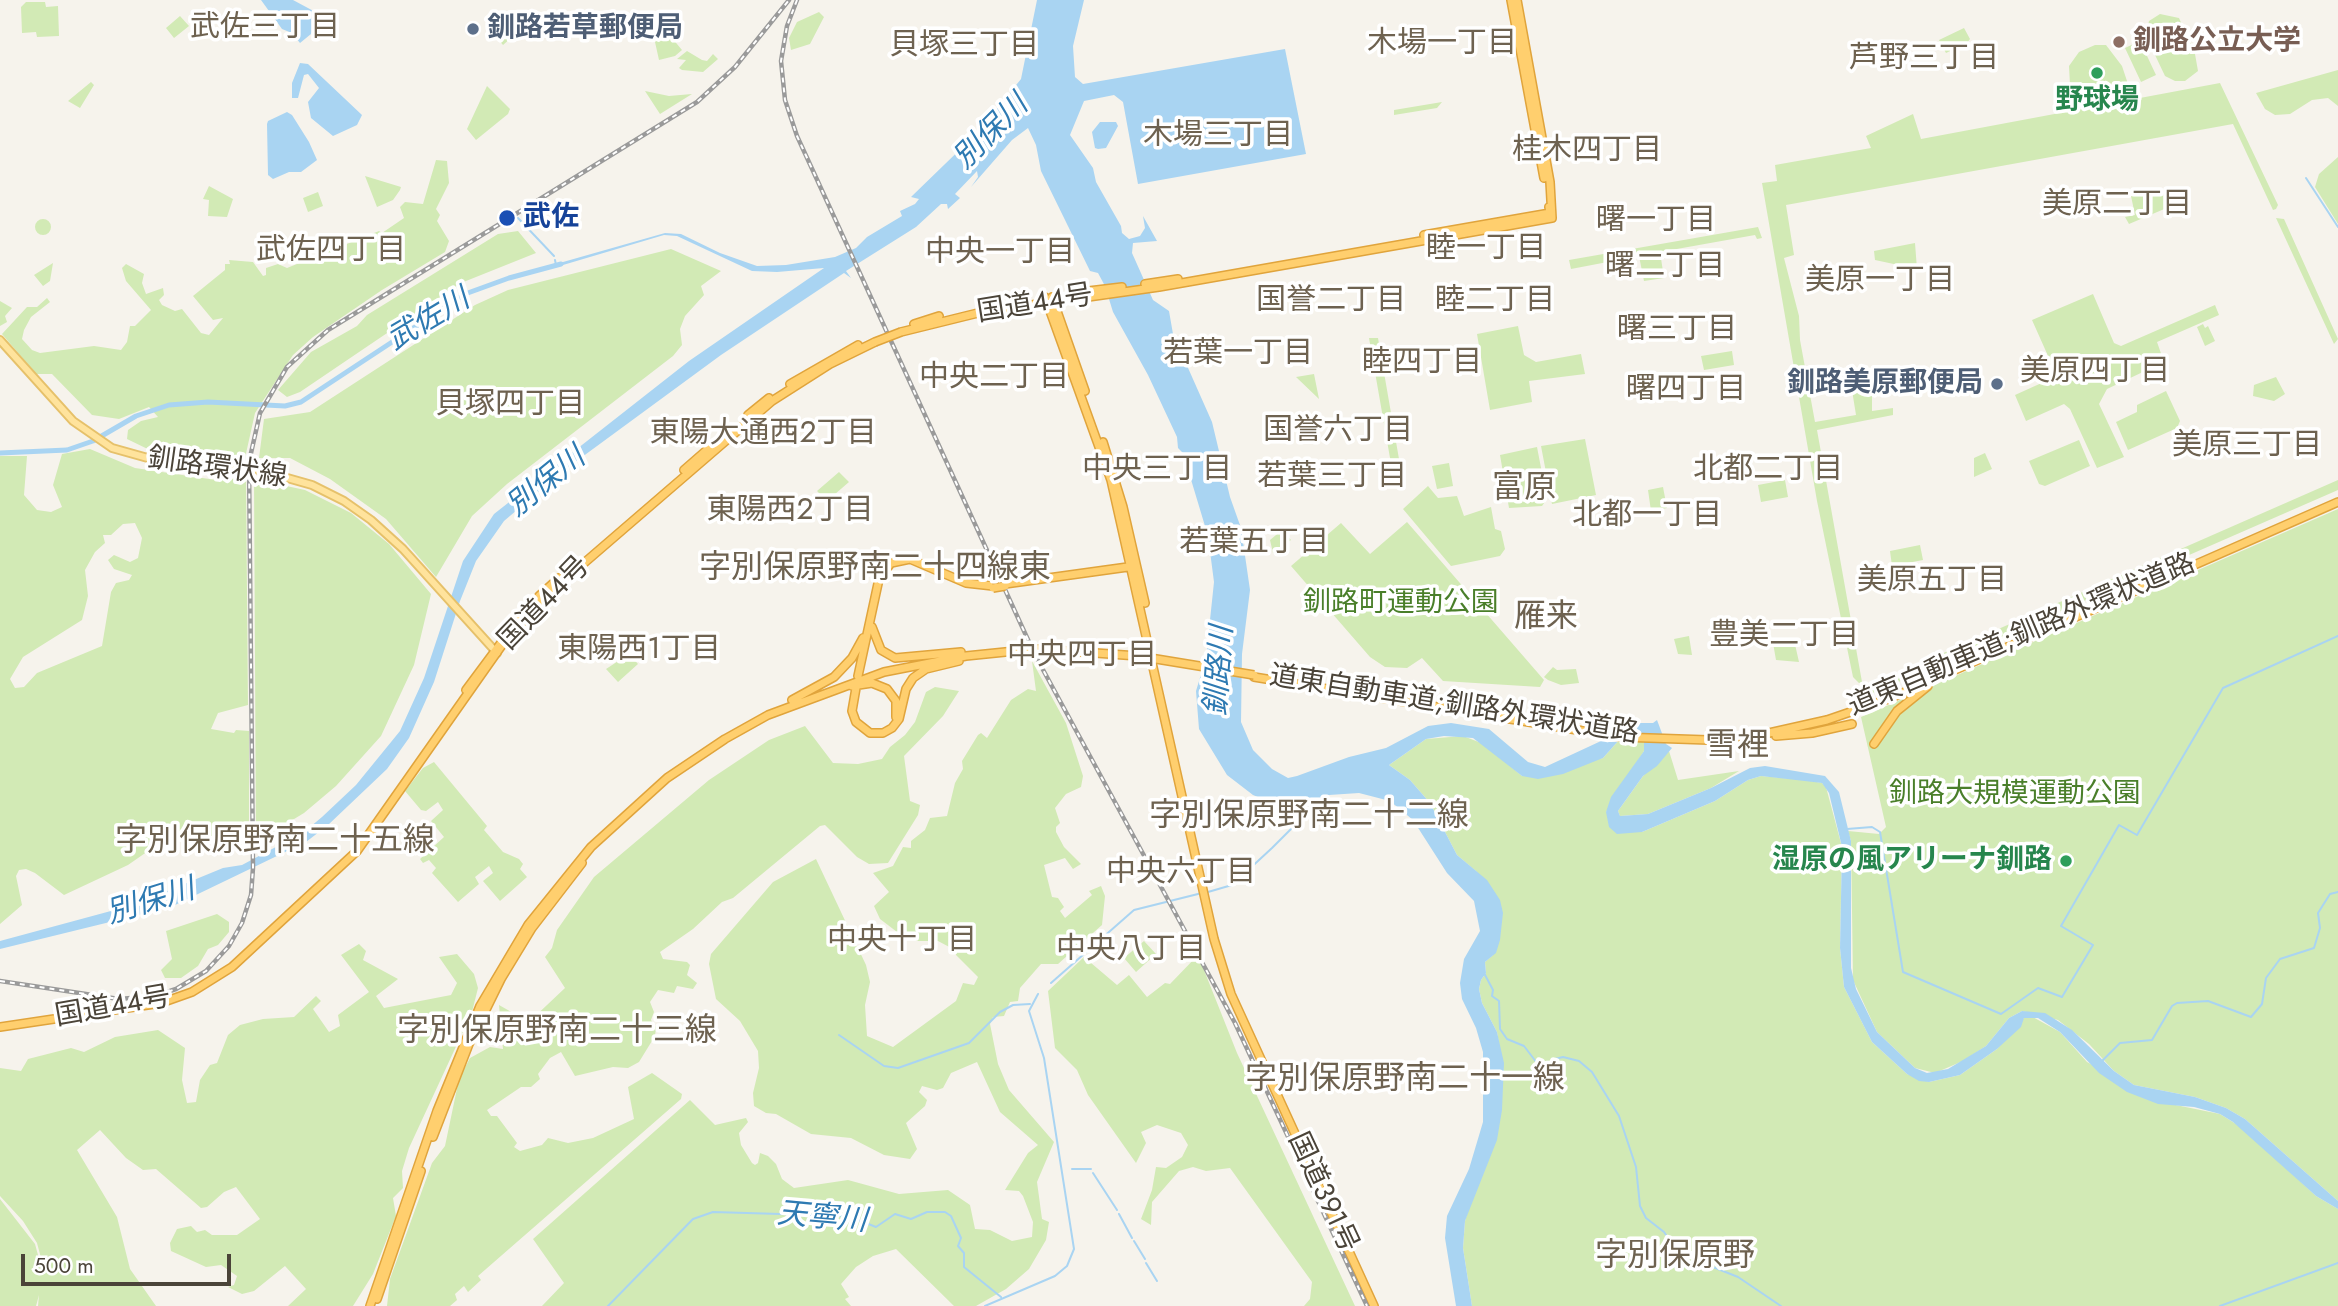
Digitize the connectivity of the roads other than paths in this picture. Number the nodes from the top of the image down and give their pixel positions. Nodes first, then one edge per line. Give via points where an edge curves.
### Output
1 (1511, 0) edge
2 (1517, 0) edge
3 (1536, 125) junction
4 (1049, 299) junction
5 (0, 340) edge
6 (2338, 501) edge
7 (1133, 567) junction
8 (870, 628) junction
9 (1012, 650) junction
10 (1026, 651) junction
11 (495, 652) junction
12 (987, 655) junction
13 (1959, 668) junction
14 (859, 681) junction
15 (845, 687) junction
16 (1861, 708) junction
17 (768, 715) junction
18 (1841, 715) junction
19 (1852, 724) dead end
20 (1728, 738) junction
21 (1674, 739) junction
22 (1874, 744) dead end
23 (0, 1027) edge
24 (372, 1306) edge
25 (1374, 1306) edge

1 - 3 highway, 国道44号
2 - 3 highway, 国道44号
3 - 4 highway, 国道44号 via 1550,213 1149,286
4 - 7 highway, 国道391号 via 1110,460
4 - 11 highway, 国道44号, bridge via 901,330 808,377 747,421 540,601
5 - 11 main road, 釧路環状線 via 73,421 112,448 162,462 249,468 312,485 355,508 388,534
6 - 13 highway, 道東自動車道;釧路外環状道路
6 - 16 highway, 道東自動車道;釧路外環状道路
7 - 8 highway, bridge via 993,587 966,583 910,559 896,560 879,579
7 - 25 highway, 国道391号 via 1222,962 1240,1017
8 - 9 highway via 881,650 895,658
8 - 14 highway
8 - 17 highway via 834,677
9 - 10 highway, 道東自動車道;釧路外環状道路
9 - 14 highway, 道東自動車道;釧路外環状道路 via 924,663
10 - 12 highway, 道東自動車道;釧路外環状道路
10 - 21 highway, 道東自動車道;釧路外環状道路, bridge via 1138,657 1555,726
11 - 23 highway, 国道44号 via 357,851 223,974 161,1003
12 - 14 highway, 道東自動車道;釧路外環状道路
12 - 14 highway via 917,674 906,689 900,719 883,733 870,733 856,722 852,711
13 - 16 highway, 道東自動車道;釧路外環状道路
13 - 22 highway via 1914,695
14 - 15 highway, 道東自動車道;釧路外環状道路
14 - 15 highway via 856,711 861,723 875,729 890,725 897,711 891,692 872,683
14 - 17 highway, 道東自動車道;釧路外環状道路
15 - 24 highway, 道東自動車道;釧路外環状道路 via 769,718 686,768 615,829 552,901 501,979 469,1044
16 - 18 highway, 道東自動車道;釧路外環状道路
17 - 24 highway, 道東自動車道;釧路外環状道路 via 704,752 649,794 568,872 528,925 496,976 464,1042
18 - 20 highway, 道東自動車道;釧路外環状道路
18 - 21 highway, 道東自動車道;釧路外環状道路 via 1747,734
19 - 20 highway via 1812,733
20 - 21 highway, 道東自動車道;釧路外環状道路

